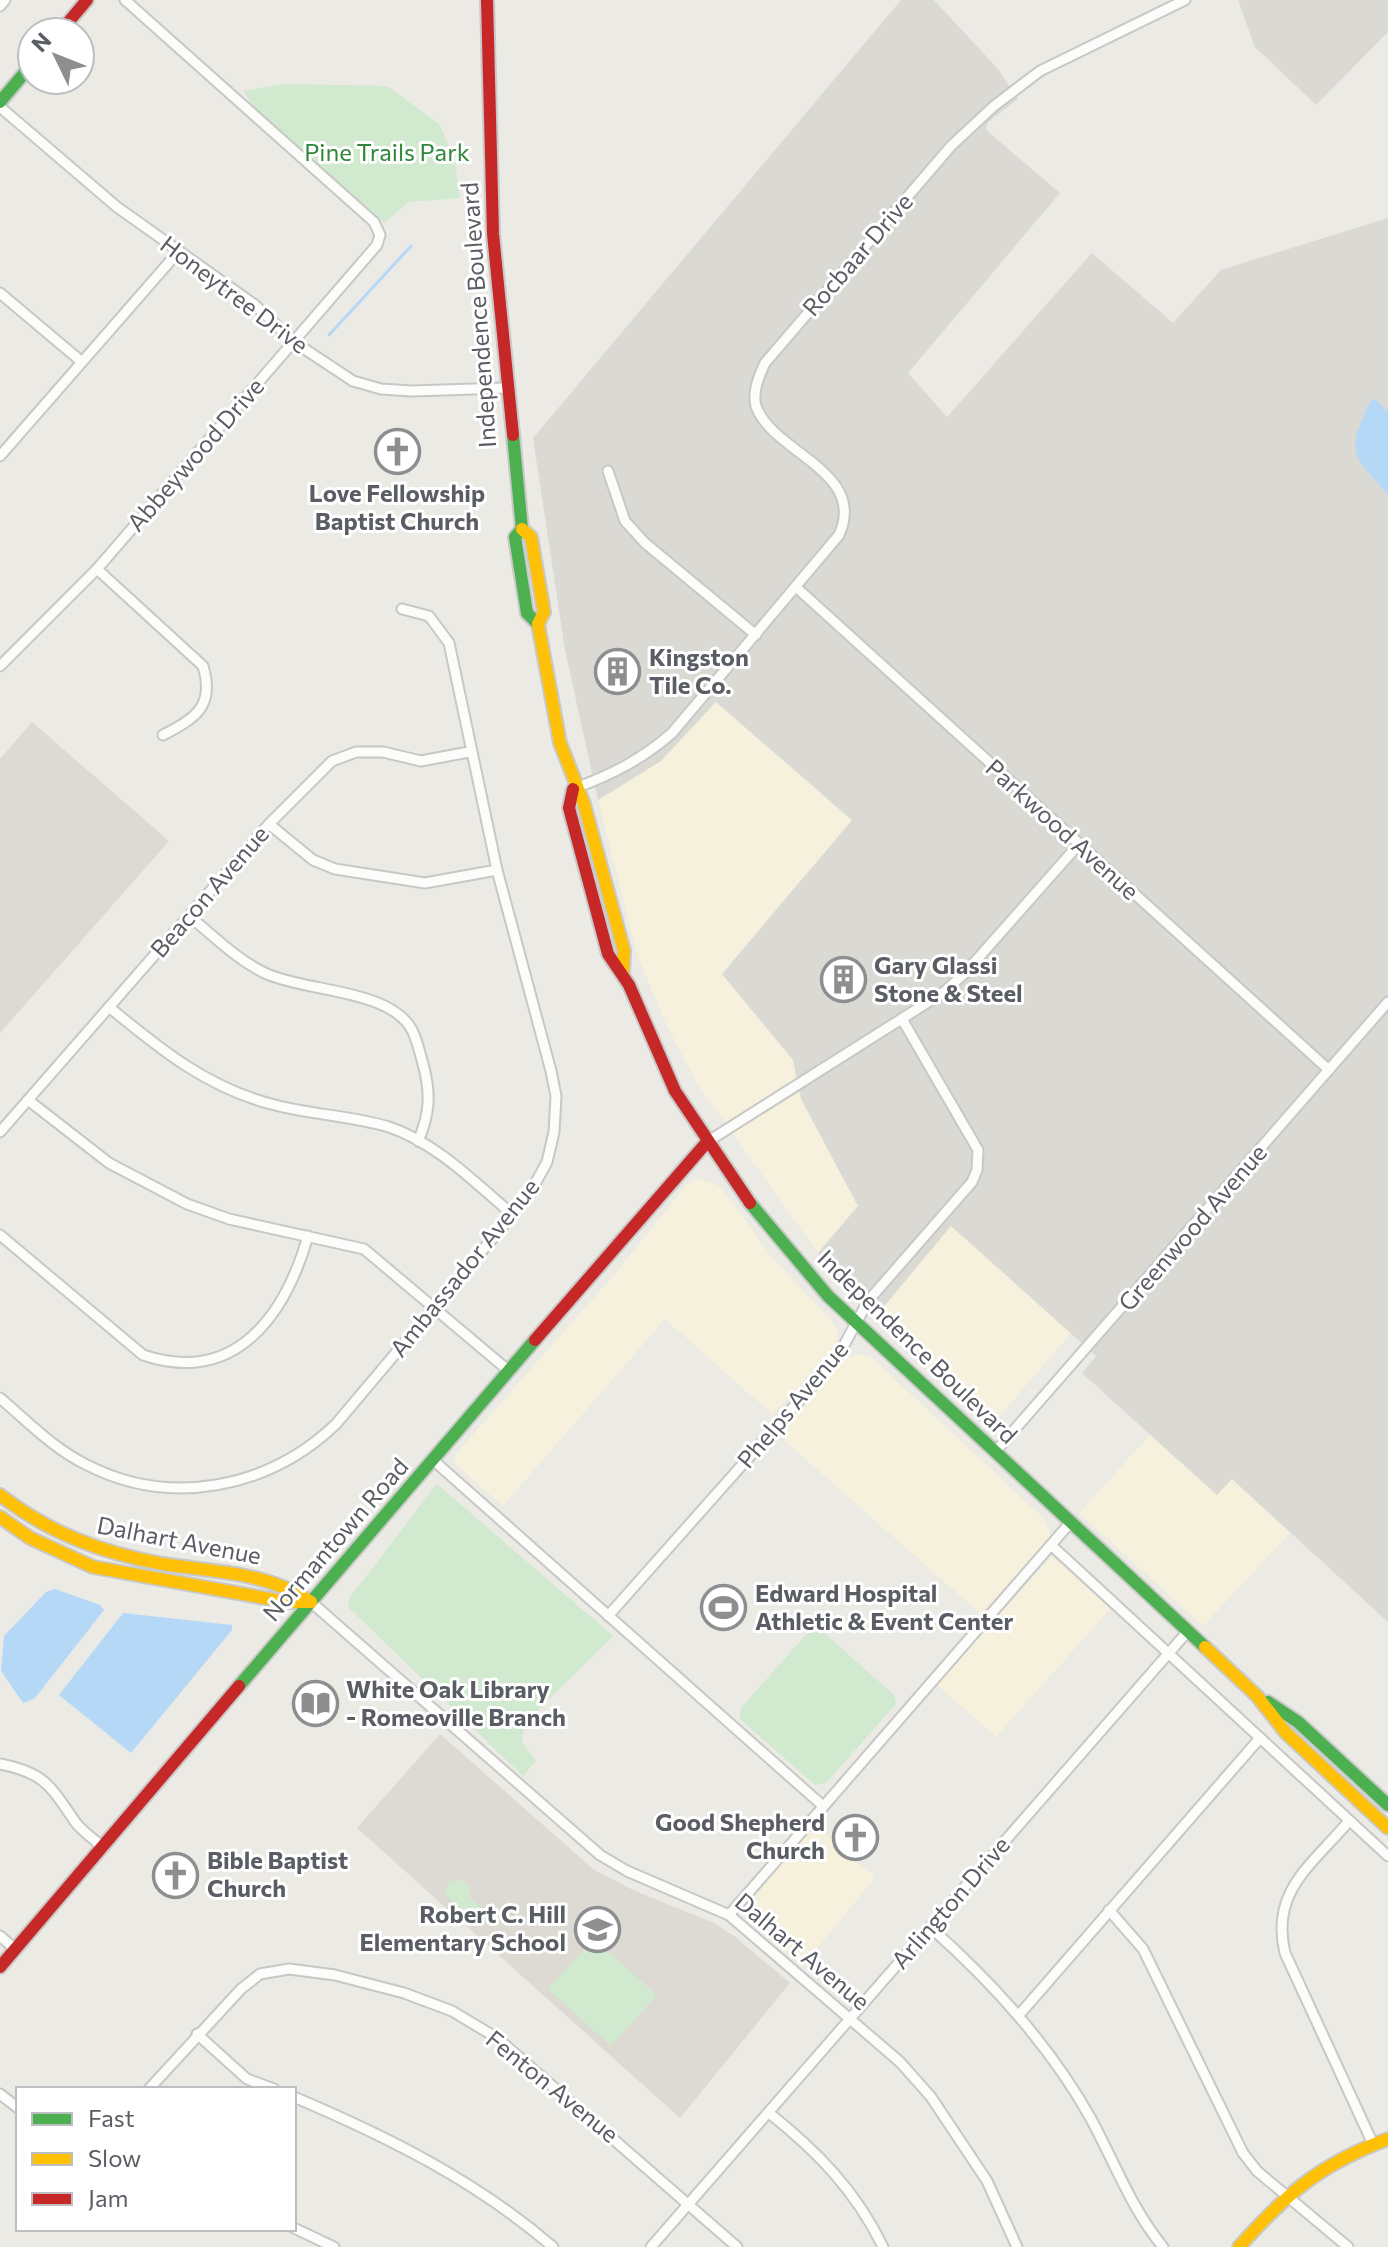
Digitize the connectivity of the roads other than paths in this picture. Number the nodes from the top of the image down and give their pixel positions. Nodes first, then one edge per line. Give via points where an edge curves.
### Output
1 (5, 0) edge
2 (87, 0) edge
3 (125, 0) edge
4 (487, 0) edge
5 (1185, 0) edge
6 (0, 6) edge
7 (74, 16) edge
8 (16, 84) edge
9 (0, 104) edge
10 (179, 251) junction
11 (0, 293) edge
12 (294, 342) junction
13 (82, 362) junction
14 (505, 388) junction
15 (0, 456) edge
16 (608, 471) dead end
17 (97, 569) junction
18 (797, 588) junction
19 (402, 609) dead end
20 (756, 635) junction
21 (0, 666) edge
22 (163, 735) dead end
23 (469, 752) junction
24 (573, 789) junction
25 (269, 824) junction
26 (1079, 844) junction
27 (497, 870) junction
28 (189, 916) junction
29 (1388, 1002) edge
30 (109, 1007) junction
31 (902, 1019) junction
32 (1329, 1070) junction
33 (28, 1100) junction
34 (0, 1132) edge
35 (418, 1141) junction
36 (707, 1142) junction
37 (513, 1215) junction
38 (0, 1235) edge
39 (308, 1236) junction
40 (435, 1308) junction
41 (857, 1324) junction
42 (509, 1371) junction
43 (0, 1398) edge
44 (995, 1452) junction
45 (433, 1460) junction
46 (2, 1503) edge
47 (0, 1517) edge
48 (1070, 1523) junction
49 (1051, 1545) junction
50 (311, 1602) junction
51 (608, 1616) junction
52 (1188, 1631) junction
53 (1169, 1654) junction
54 (1257, 1696) junction
55 (1260, 1738) junction
56 (0, 1764) edge
57 (1388, 1805) edge
58 (823, 1806) junction
59 (1349, 1821) junction
60 (1388, 1828) edge
61 (104, 1848) junction
62 (1388, 1856) edge
63 (1109, 1910) junction
64 (729, 1915) junction
65 (930, 1927) junction
66 (0, 1936) edge
67 (15, 1949) junction
68 (0, 1967) edge
69 (1019, 2015) junction
70 (849, 2020) junction
71 (197, 2034) junction
72 (151, 2087) edge
73 (269, 2087) edge
74 (0, 2094) edge
75 (296, 2098) edge
76 (16, 2106) edge
77 (769, 2113) junction
78 (1388, 2139) edge
79 (1373, 2144) junction
80 (1285, 2195) junction
81 (689, 2203) junction
82 (296, 2229) edge
83 (334, 2247) edge
84 (553, 2247) edge
85 (651, 2247) edge
86 (737, 2247) edge
87 (883, 2247) edge
88 (1017, 2247) edge
89 (1163, 2247) edge
90 (1239, 2247) edge
91 (1348, 2247) edge

1 - 6 street
2 - 7 main road
3 - 12 street, Abbeywood Drive via 374,222 380,235 377,245
4 - 14 main road, Independence Boulevard via 492,219
5 - 18 street, Rocbaar Drive via 1040,71 994,106 951,146 765,363 756,382 756,406 832,481 843,499 839,535
8 - 9 main road
9 - 10 street, Honeytree Drive via 117,207
10 - 12 street, Honeytree Drive via 255,305
10 - 13 street
11 - 13 street
12 - 14 street, Honeytree Drive via 353,381 381,389
12 - 17 street, Abbeywood Drive
13 - 15 street
14 - 24 main road, Independence Boulevard via 522,529 531,537 544,612 538,624
16 - 20 street via 625,521
17 - 21 street, Abbeywood Drive
17 - 22 street via 203,666 209,687 203,706 188,723
18 - 20 street
18 - 26 street, Parkwood Avenue
19 - 23 street, Ambassador Avenue via 429,616 449,643
20 - 24 street via 648,754
23 - 25 street, Beacon Avenue via 421,761 356,752 332,761
23 - 27 street, Ambassador Avenue
24 - 36 main road, Independence Boulevard via 584,804 624,951 623,971 656,1053
25 - 27 street via 319,864 335,869 425,883
25 - 28 street, Beacon Avenue
26 - 31 street via 965,973
26 - 32 street, Parkwood Avenue
27 - 37 street, Ambassador Avenue via 556,1096 547,1162
28 - 30 street, Beacon Avenue
28 - 35 street via 264,973 386,1005 403,1019 412,1029 429,1090
29 - 32 street, Greenwood Avenue
30 - 33 street, Beacon Avenue
30 - 35 street via 185,1068 224,1088 276,1106 390,1128
31 - 36 street
31 - 41 street, Phelps Avenue via 972,1136 977,1170 868,1301
32 - 44 street, Greenwood Avenue
33 - 34 street, Beacon Avenue
33 - 39 street via 109,1163 151,1188 229,1219
35 - 37 street
36 - 41 main road, Independence Boulevard via 790,1252
36 - 42 main road, Normantown Road
37 - 40 street, Ambassador Avenue
38 - 39 street via 143,1355 197,1365 235,1350 279,1304 298,1271
39 - 40 street via 364,1249
40 - 42 street
40 - 43 street, Ambassador Avenue via 322,1437 281,1465 233,1483 175,1488 104,1473 59,1448
41 - 44 main road, Independence Boulevard
41 - 51 street, Phelps Avenue via 837,1358
42 - 45 main road, Normantown Road
44 - 48 main road, Independence Boulevard
45 - 50 main road, Normantown Road
45 - 51 street
46 - 50 main road, Dalhart Avenue via 78,1543 263,1579 288,1586
47 - 50 main road, Dalhart Avenue via 30,1538 93,1567
48 - 49 street
48 - 52 main road, Independence Boulevard
49 - 53 street
49 - 58 street
50 - 61 main road, Normantown Road
50 - 64 street, Dalhart Avenue via 600,1855
51 - 58 street
52 - 53 street, Arlington Drive
52 - 54 main road, Independence Boulevard
53 - 55 street
53 - 65 street, Arlington Drive
54 - 57 main road, Independence Boulevard via 1298,1722
54 - 60 main road, Independence Boulevard via 1286,1733
55 - 59 street
55 - 63 street
56 - 61 street via 45,1780 78,1826
58 - 64 street
59 - 62 street
59 - 79 street via 1295,1884 1282,1906 1280,1931 1285,1953
61 - 67 main road, Normantown Road
63 - 69 street
63 - 80 street via 1143,1949 1243,2153
64 - 70 street, Dalhart Avenue
65 - 69 street
65 - 70 street, Arlington Drive
66 - 67 street
67 - 68 main road, Normantown Road
69 - 89 street via 1063,2074 1130,2201
70 - 77 street, Arlington Drive
70 - 88 street, Dalhart Avenue via 900,2062 931,2097 987,2181
71 - 72 street, Fenton Avenue
71 - 73 street via 247,2079
71 - 81 street, Fenton Avenue via 260,1974 289,1969 335,1975 404,1993 452,2011 497,2038
74 - 76 street
75 - 84 street via 437,2164
77 - 81 street, Arlington Drive
77 - 87 street via 813,2148 843,2181
78 - 79 main road
79 - 80 main road via 1337,2157
80 - 90 main road
80 - 91 street
81 - 85 street, Arlington Drive
81 - 86 street, Fenton Avenue
82 - 83 street

